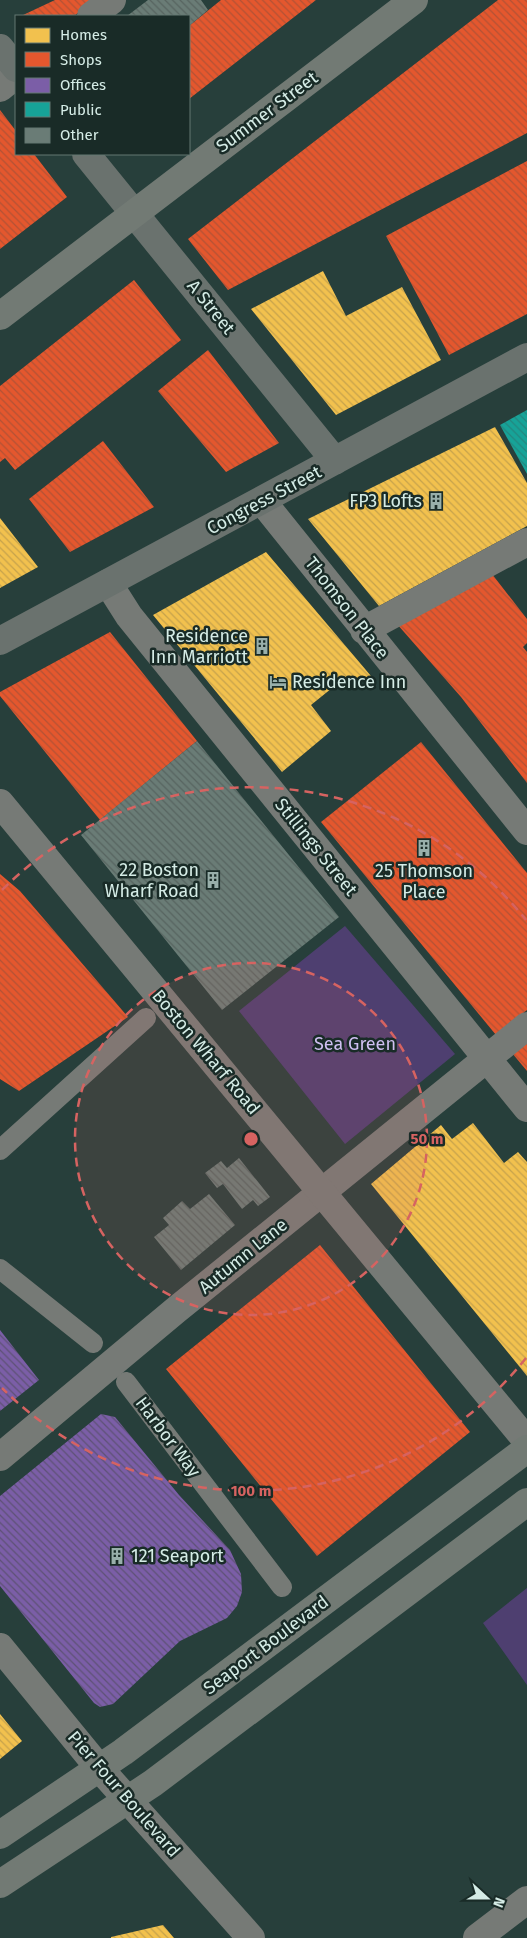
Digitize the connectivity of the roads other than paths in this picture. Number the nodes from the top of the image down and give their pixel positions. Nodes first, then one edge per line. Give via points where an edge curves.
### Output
1 (112, 0) edge
2 (414, 0) edge
3 (92, 15) edge
4 (0, 48) edge
5 (15, 67) edge
6 (15, 76) edge
7 (0, 88) edge
8 (87, 155) edge
9 (0, 316) edge
10 (524, 363) edge
11 (336, 461) junction
12 (262, 501) junction
13 (527, 542) edge
14 (108, 583) junction
15 (364, 630) junction
16 (0, 641) edge
17 (0, 803) edge
18 (527, 831) edge
19 (146, 1018) dead end
20 (527, 1026) edge
21 (488, 1058) junction
22 (527, 1108) edge
23 (3, 1141) edge
24 (321, 1192) junction
25 (0, 1269) edge
26 (93, 1343) dead end
27 (126, 1382) dead end
28 (527, 1441) edge
29 (527, 1449) edge
30 (0, 1457) edge
31 (527, 1502) edge
32 (282, 1587) dead end
33 (0, 1647) edge
34 (100, 1768) junction
35 (128, 1801) junction
36 (0, 1835) edge
37 (0, 1884) edge
38 (527, 1900) edge
39 (251, 1938) edge
40 (477, 1938) edge

1 - 3 street
2 - 9 main road, Summer Street
4 - 5 main road
6 - 7 street
8 - 11 main road, A Street
10 - 11 main road, Congress Street
11 - 12 main road, Congress Street
12 - 14 main road, Congress Street
12 - 15 street, Thomson Place
13 - 15 street
14 - 16 main road, Congress Street
14 - 21 street, Stillings Street via 129,616
15 - 18 street, Thomson Place
17 - 24 street, Boston Wharf Road
19 - 23 street
20 - 21 street, Autumn Lane
21 - 22 street, Stillings Street
21 - 24 street, Autumn Lane
24 - 28 street, Boston Wharf Road
24 - 30 street, Autumn Lane
25 - 26 street
27 - 32 street, Harbor Way
29 - 34 main road, Seaport Boulevard
31 - 35 main road
33 - 34 street, Pier Four Boulevard
34 - 35 street, Pier Four Boulevard
34 - 36 main road, Seaport Boulevard
35 - 37 main road
35 - 39 street, Pier Four Boulevard
38 - 40 street

